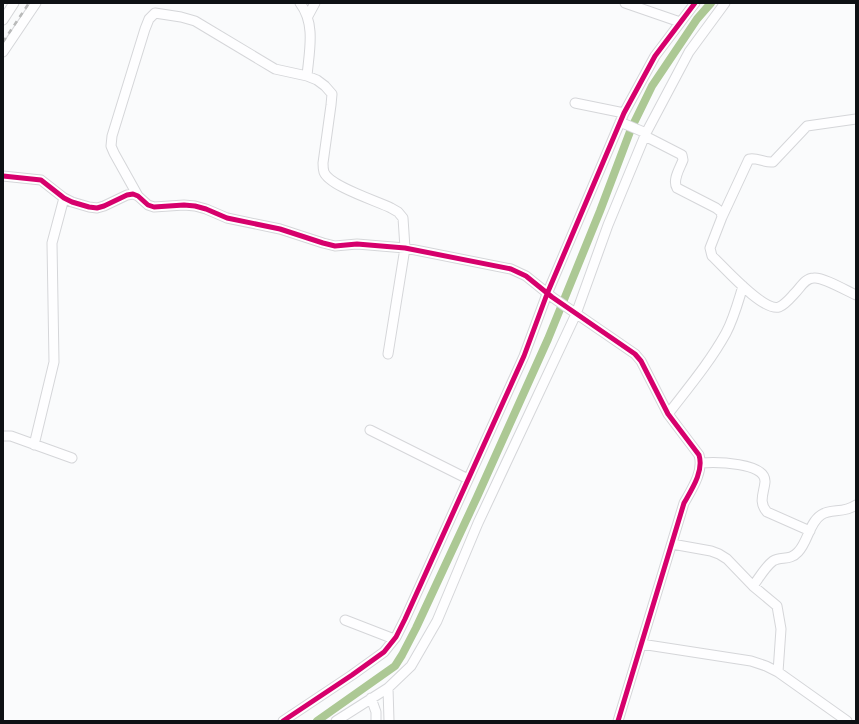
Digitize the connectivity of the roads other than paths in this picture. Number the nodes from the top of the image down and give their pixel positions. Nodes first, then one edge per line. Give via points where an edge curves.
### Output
1 (14, 3) edge
2 (36, 3) edge
3 (300, 3) edge
4 (315, 3) edge
5 (625, 3) edge
6 (695, 3) edge
7 (725, 3) edge
8 (308, 16) junction
9 (3, 20) edge
10 (680, 22) junction
11 (3, 52) edge
12 (307, 76) junction
13 (575, 104) dead end
14 (624, 113) junction
15 (856, 119) edge
16 (622, 123) junction
17 (643, 133) junction
18 (3, 176) edge
19 (138, 196) junction
20 (64, 198) junction
21 (722, 217) junction
22 (405, 248) junction
23 (743, 286) junction
24 (856, 295) edge
25 (550, 296) junction
26 (573, 312) junction
27 (388, 354) dead end
28 (668, 414) junction
29 (370, 430) dead end
30 (3, 436) edge
31 (34, 445) junction
32 (72, 458) dead end
33 (702, 463) junction
34 (468, 479) junction
35 (856, 505) edge
36 (810, 530) junction
37 (672, 544) junction
38 (753, 586) junction
39 (345, 620) dead end
40 (394, 639) junction
41 (641, 644) junction
42 (778, 672) junction
43 (388, 688) junction
44 (371, 698) junction
45 (833, 716) edge
46 (283, 721) edge
47 (336, 721) edge
48 (376, 721) edge
49 (389, 721) edge
50 (618, 721) edge
51 (847, 721) edge

1 - 9 street
2 - 11 street
3 - 8 street
4 - 8 street
5 - 10 street
6 - 10 street
7 - 17 street via 689,52
8 - 12 street via 310,31
10 - 14 street via 655,56
12 - 19 street via 275,69 195,21 155,13 145,28 111,146
12 - 22 street via 317,80 332,94 322,163 324,172 330,180 339,185 398,212 403,218
13 - 14 street
14 - 16 street
15 - 21 street via 808,126 773,162 749,159
16 - 17 street
16 - 25 street
17 - 21 street via 682,155 683,160 675,185 716,208
17 - 26 street
18 - 20 street via 41,180
19 - 20 street via 127,195 97,208
19 - 22 street via 148,205 195,206 227,218 285,230 335,246 357,244
20 - 31 street via 52,243 54,362
21 - 23 street via 710,248 712,256
22 - 25 street via 511,269 526,276
22 - 27 street
23 - 24 street via 773,307 784,304 804,282 814,278
23 - 28 street via 726,333
25 - 26 street
25 - 34 street
26 - 28 street via 628,348 641,361
26 - 43 street via 478,522 437,620 411,666
28 - 33 street via 699,455
29 - 34 street
30 - 31 street via 11,436
31 - 32 street
33 - 36 street via 723,462 760,471 765,480 763,508
33 - 37 street via 684,503
34 - 40 street via 406,619
35 - 36 street via 846,510 825,512
36 - 38 street via 800,551 794,556 773,561
37 - 38 street via 719,554
37 - 41 street
38 - 42 street via 776,606 780,616
39 - 40 street
40 - 46 street via 384,652
41 - 42 street via 751,661
41 - 50 street
42 - 45 street
43 - 44 street
43 - 49 street
44 - 47 street
44 - 48 street
45 - 51 street

